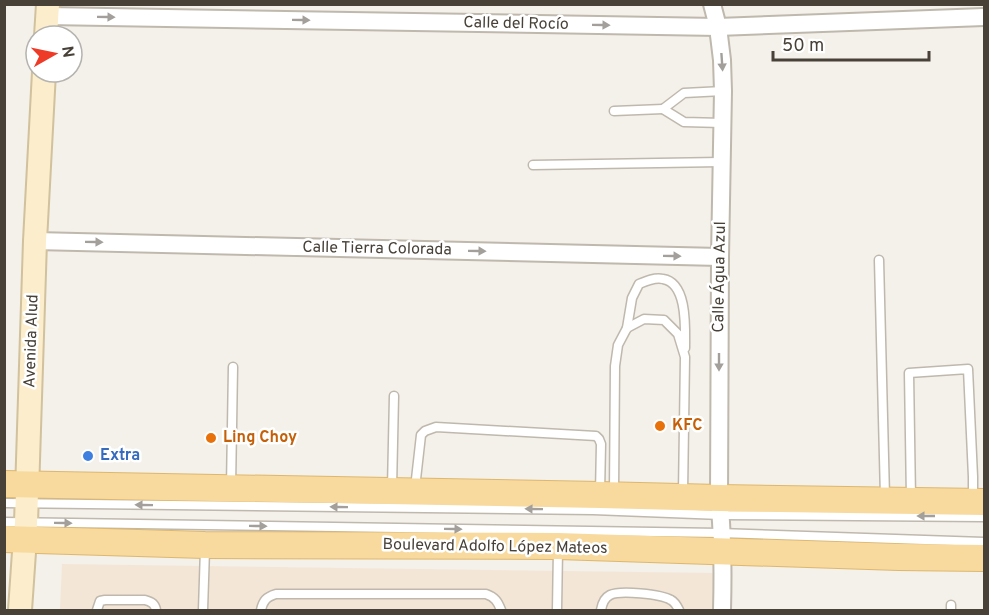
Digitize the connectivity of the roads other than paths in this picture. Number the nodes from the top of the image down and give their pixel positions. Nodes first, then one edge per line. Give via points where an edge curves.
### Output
1 (712, 4) edge
2 (984, 17) edge
3 (47, 19) edge
4 (718, 27) junction
5 (43, 84) edge
6 (723, 91) junction
7 (663, 109) junction
8 (614, 111) dead end
9 (722, 123) junction
10 (722, 162) junction
11 (533, 165) dead end
12 (35, 241) junction
13 (720, 257) junction
14 (879, 260) dead end
15 (627, 328) junction
16 (685, 357) junction
17 (233, 367) dead end
18 (394, 396) dead end
19 (231, 488) junction
20 (403, 491) junction
21 (607, 495) junction
22 (683, 497) junction
23 (885, 501) junction
24 (911, 502) junction
25 (720, 506) junction
26 (980, 507) edge
27 (15, 512) edge
28 (722, 542) junction
29 (984, 542) edge
30 (205, 545) junction
31 (558, 546) junction
32 (984, 558) edge
33 (20, 610) edge
34 (97, 610) edge
35 (156, 610) edge
36 (203, 610) edge
37 (261, 610) edge
38 (501, 610) edge
39 (557, 610) edge
40 (601, 610) edge
41 (679, 610) edge
42 (722, 610) edge

1 - 4 street, Calle Água Azul
2 - 4 street, Calle del Rocío
3 -> 4 street, Calle del Rocío
4 -> 6 street, Calle Água Azul
5 - 12 street, Avenida Alud
6 - 7 lane via 684,93
6 - 9 street, Calle Água Azul
7 - 8 lane
7 - 9 lane via 684,122
9 - 10 street, Calle Água Azul
10 - 11 lane
10 - 13 street, Calle Água Azul
12 -> 13 street, Calle Tierra Colorada
12 - 27 street, Avenida Alud
13 -> 25 street, Calle Água Azul
14 - 23 lane
15 - 16 lane via 645,319 664,320 678,334
15 - 16 lane via 632,298 639,284 661,278 670,281 685,313
15 - 21 lane via 618,345 615,366
16 - 22 lane
17 - 19 lane
18 - 20 lane
19 - 20 main road
19 - 27 main road
20 - 21 main road
20 - 21 lane via 421,435 436,427 596,436 601,444
21 - 22 main road
22 - 25 main road
23 - 24 main road
23 - 25 main road
24 - 26 main road
24 - 26 lane via 909,372 968,369 973,477
26 -> 25 lane
25 -> 27 lane
25 - 28 street, Calle Água Azul
27 -> 28 lane
27 - 30 main road, Boulevard Adolfo López Mateos
27 - 33 street, Avenida Alud
28 - 29 lane
28 - 31 main road, Boulevard Adolfo López Mateos
28 - 32 main road, Boulevard Adolfo López Mateos via 899,557
28 - 42 street, Calle Água Azul
30 - 31 main road, Boulevard Adolfo López Mateos
30 - 36 lane
31 - 39 lane
34 - 35 lane via 105,600 145,600
37 - 38 lane via 265,600 276,594 486,594 497,601
40 - 41 lane via 605,599 618,592 664,597

